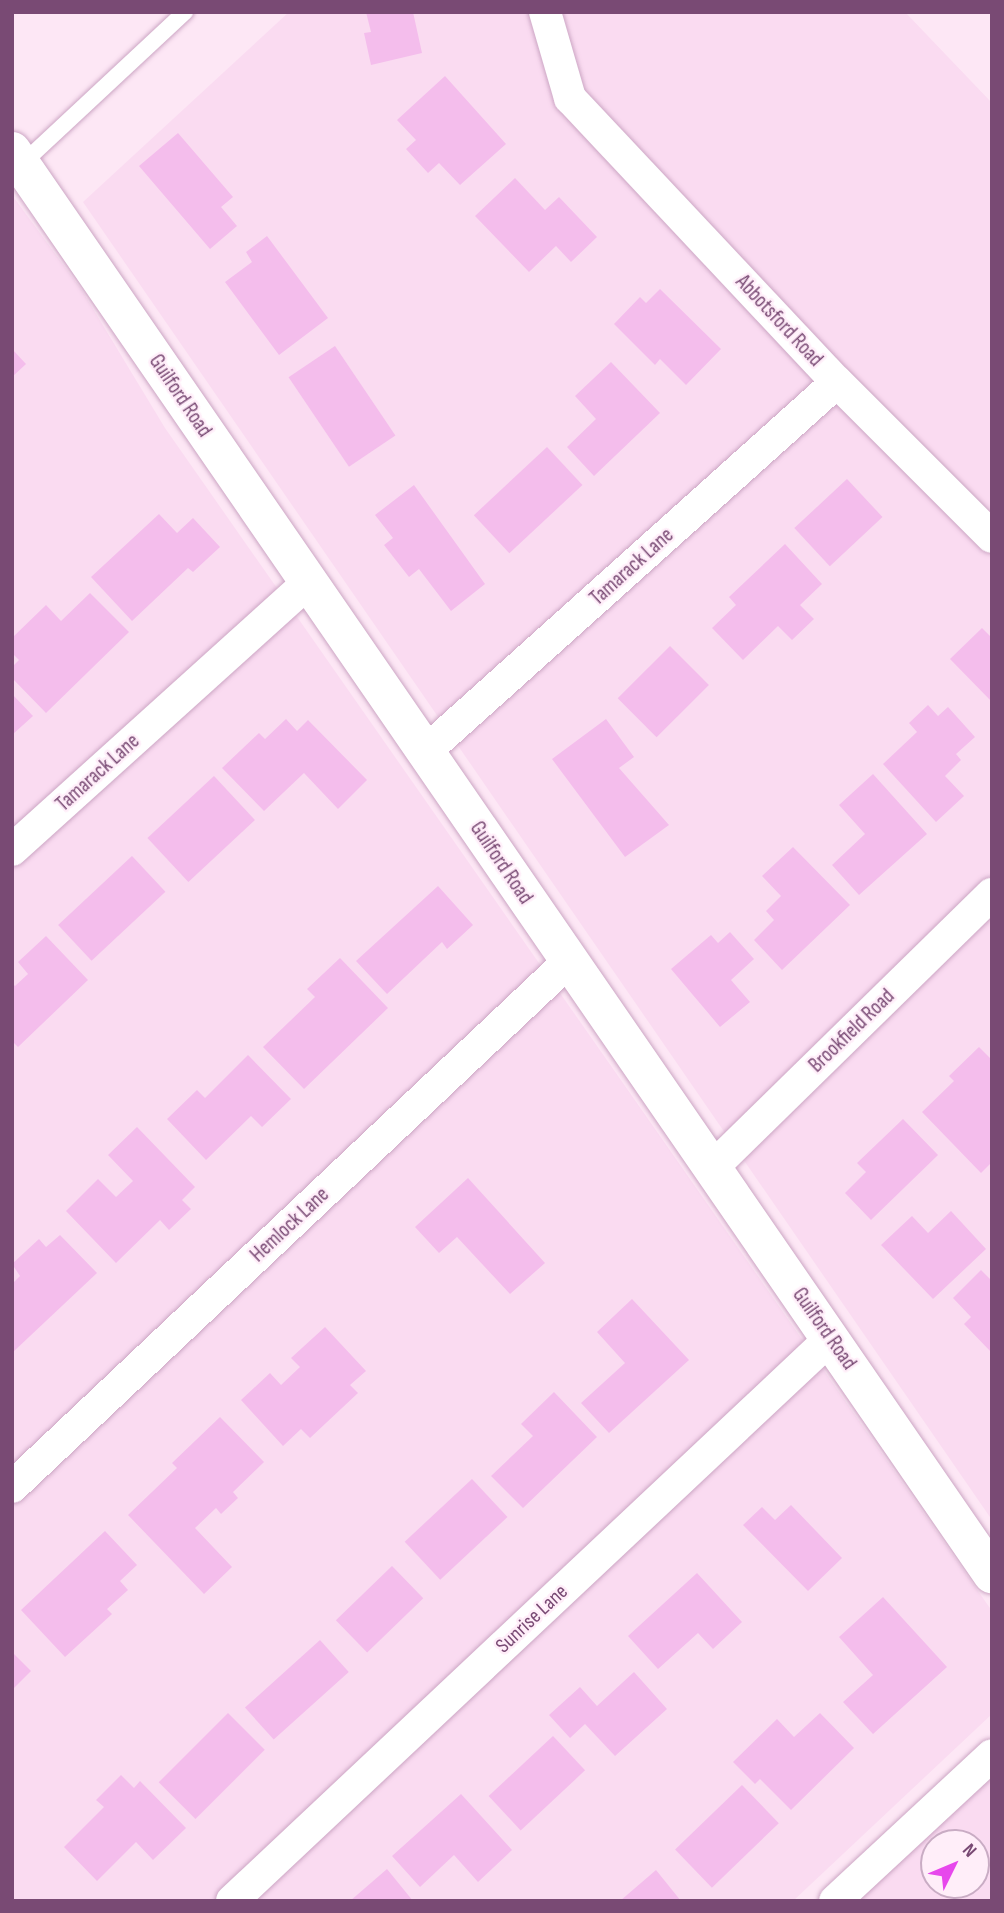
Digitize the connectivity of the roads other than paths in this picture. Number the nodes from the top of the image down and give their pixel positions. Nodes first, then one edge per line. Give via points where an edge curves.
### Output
1 (185, 12) edge
2 (545, 12) edge
3 (17, 157) edge
4 (837, 382) junction
5 (992, 537) edge
6 (308, 583) junction
7 (426, 751) junction
8 (12, 850) edge
9 (992, 894) edge
10 (568, 962) junction
11 (712, 1168) junction
12 (831, 1338) junction
13 (12, 1487) edge
14 (992, 1574) edge
15 (992, 1755) edge
16 (232, 1901) edge
17 (835, 1901) edge

1 - 3 lane
2 - 4 street, Abbotsford Road via 572,100
3 - 6 street, Guilford Road
4 - 5 street, Abbotsford Road
4 - 7 street, Tamarack Lane
6 - 7 street, Guilford Road
6 - 8 street, Tamarack Lane
7 - 10 street, Guilford Road
9 - 11 street, Brookfield Road
10 - 11 street, Guilford Road
10 - 13 street, Hemlock Lane
11 - 12 street, Guilford Road
12 - 14 street, Guilford Road
12 - 16 street, Sunrise Lane
15 - 17 street

